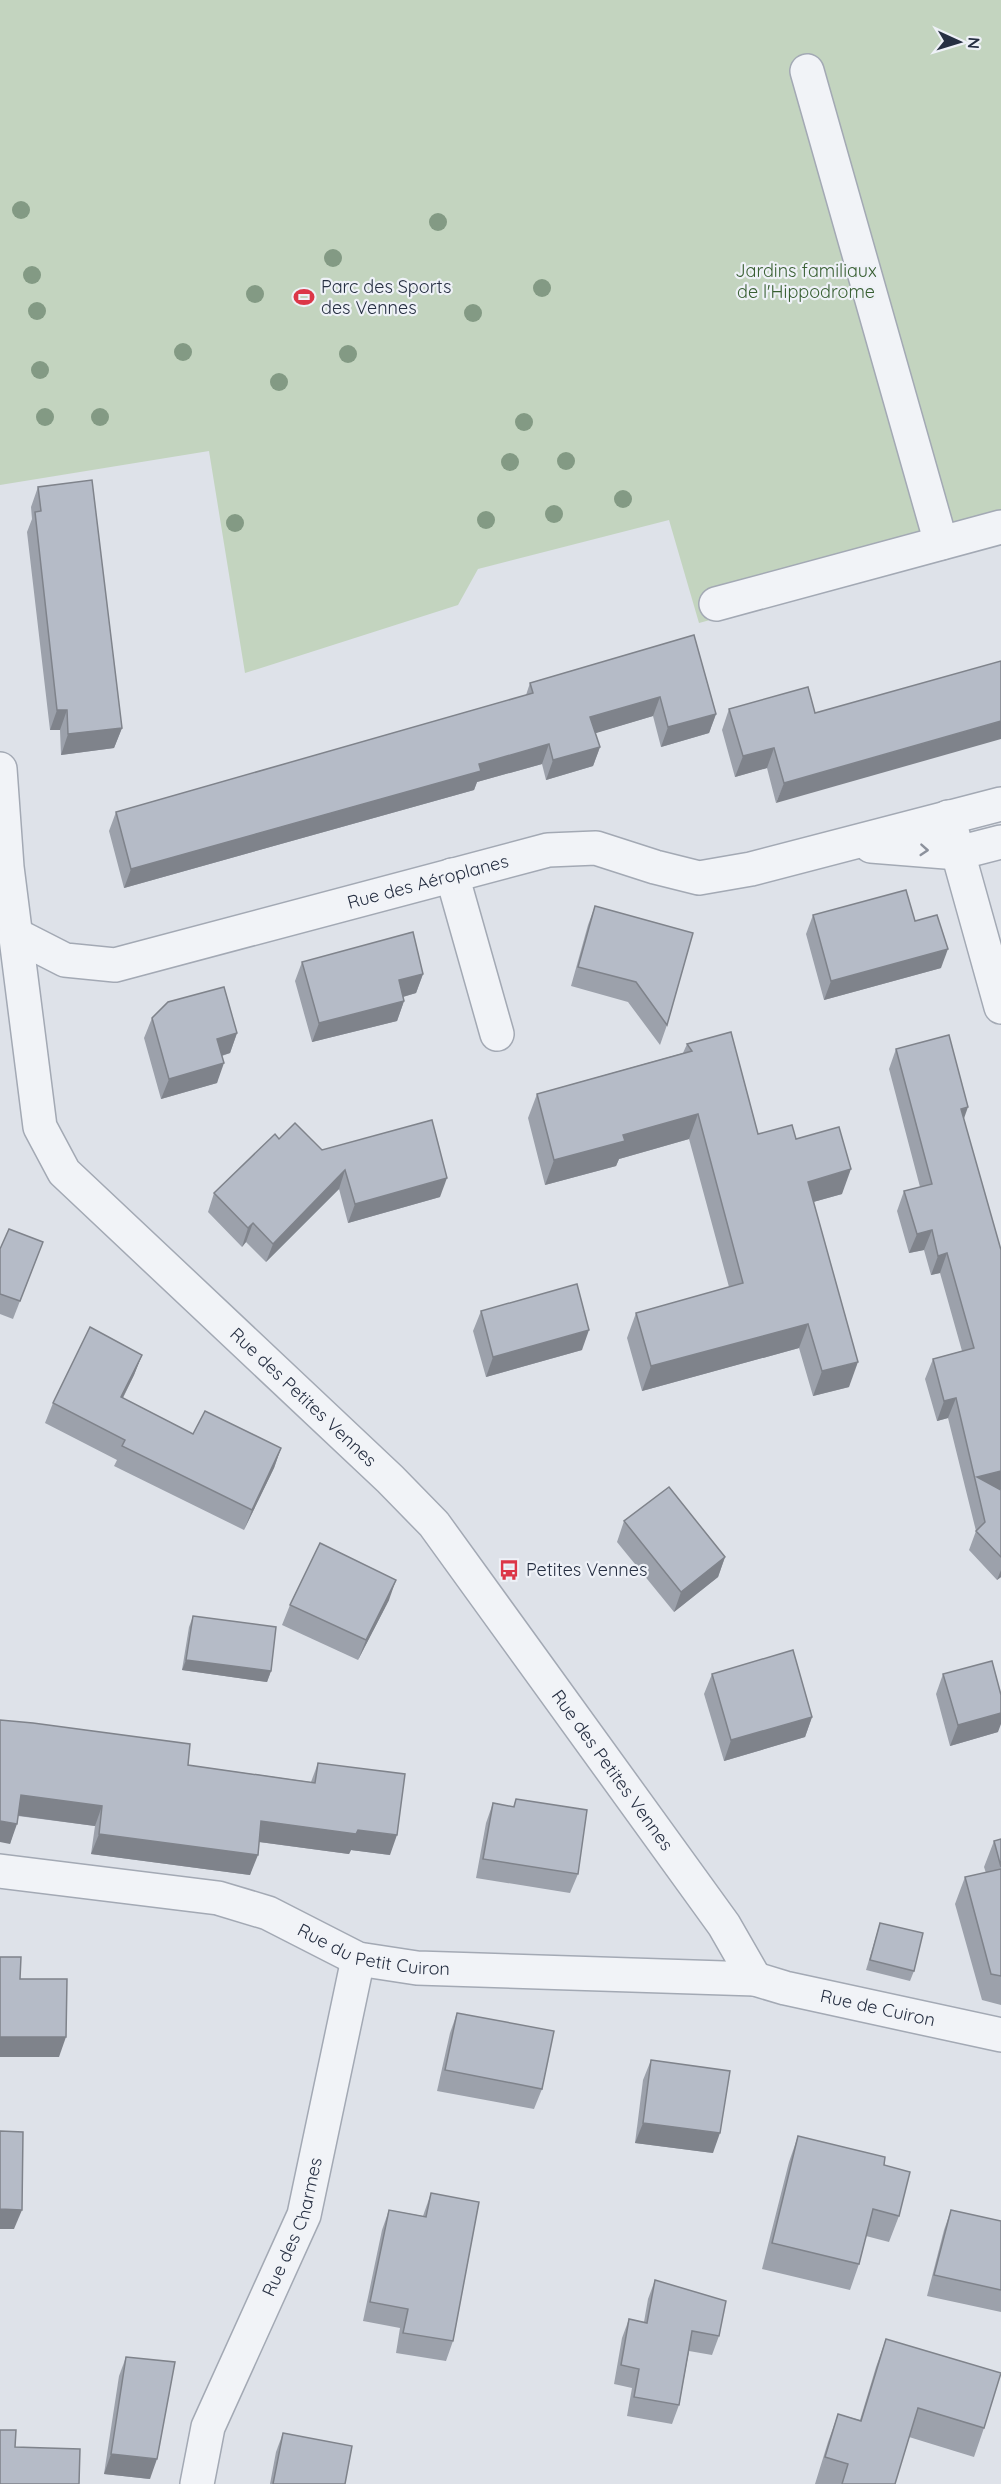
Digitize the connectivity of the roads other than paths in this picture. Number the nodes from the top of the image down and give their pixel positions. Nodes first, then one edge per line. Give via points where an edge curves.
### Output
1 (807, 71) dead end
2 (1001, 527) edge
3 (941, 543) junction
4 (716, 604) dead end
5 (0, 769) edge
6 (1001, 804) edge
7 (948, 817) junction
8 (1001, 842) edge
9 (845, 844) junction
10 (958, 853) junction
11 (4, 863) edge
12 (452, 875) junction
13 (16, 935) junction
14 (1001, 1007) edge
15 (497, 1034) dead end
16 (0, 1871) edge
17 (358, 1959) junction
18 (755, 1979) junction
19 (1001, 2035) edge
20 (197, 2484) edge

1 - 3 street
2 - 3 street
3 - 4 street
5 - 11 street, Rue des Petites Vennes
6 - 7 street, Rue des Aéroplanes
7 - 9 street, Rue des Aéroplanes
7 - 10 street
8 - 10 street, Rue des Aéroplanes
9 -> 10 street, Rue des Aéroplanes
9 - 12 street, Rue des Aéroplanes via 751,869 699,878 596,848 548,850
10 - 14 street
11 - 13 street, Rue des Petites Vennes
12 - 13 street, Rue des Aéroplanes via 115,965 66,960
12 - 15 street
13 - 18 street, Rue des Petites Vennes via 40,1127 64,1172 434,1524 724,1925
16 - 17 street, Rue du Petit Cuiron via 218,1898 268,1913
17 - 18 street, Rue du Petit Cuiron via 417,1968
17 - 20 street, Rue des Charmes via 304,2215 208,2427
18 - 19 street, Rue de Cuiron

